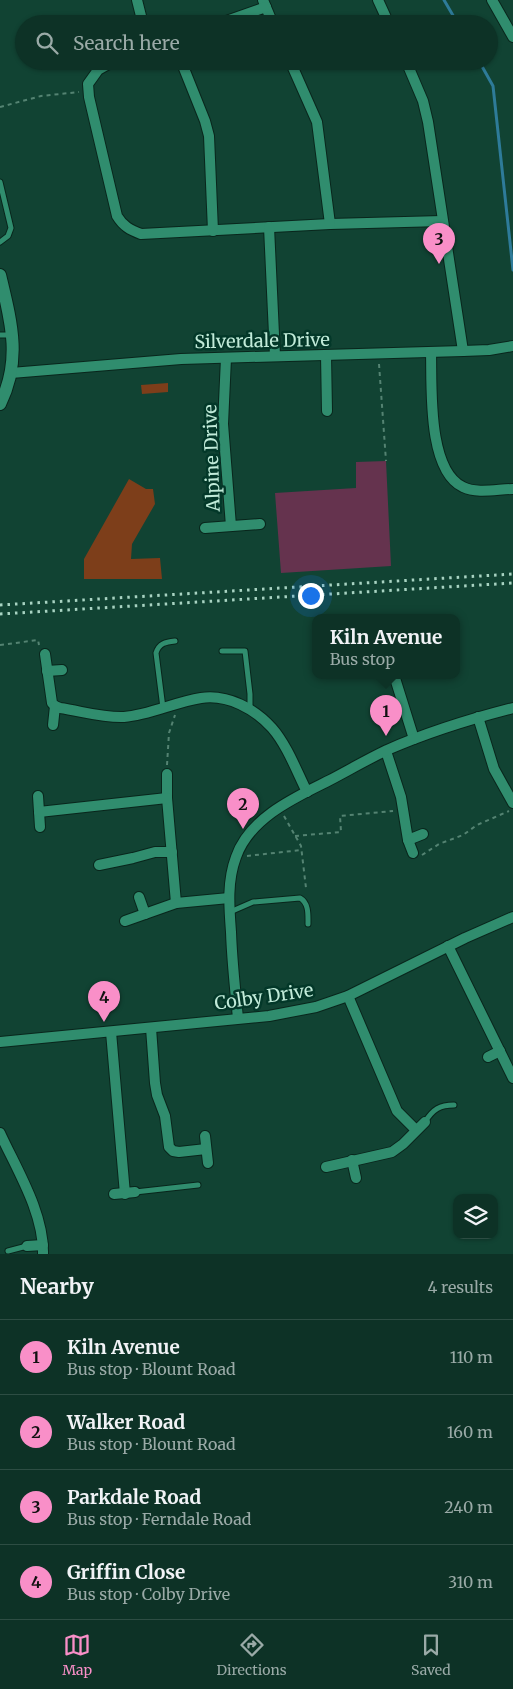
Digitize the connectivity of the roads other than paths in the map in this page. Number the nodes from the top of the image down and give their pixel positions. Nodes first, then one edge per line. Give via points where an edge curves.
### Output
1 (137, 0) edge
2 (378, 0) edge
3 (492, 0) edge
4 (264, 3) edge
5 (141, 15) edge
6 (238, 15) edge
7 (270, 15) edge
8 (385, 15) edge
9 (513, 37) edge
10 (98, 70) edge
11 (185, 70) edge
12 (294, 70) edge
13 (410, 70) edge
14 (0, 182) edge
15 (442, 222) junction
16 (330, 224) junction
17 (269, 228) junction
18 (213, 231) junction
19 (0, 242) edge
20 (0, 275) edge
21 (6, 335) edge
22 (513, 346) edge
23 (463, 351) junction
24 (431, 352) junction
25 (326, 355) junction
26 (275, 356) junction
27 (226, 358) junction
28 (11, 372) junction
29 (0, 404) edge
30 (327, 411) dead end
31 (513, 489) edge
32 (260, 524) dead end
33 (231, 526) junction
34 (205, 528) dead end
35 (175, 641) dead end
36 (222, 651) dead end
37 (45, 654) road end
38 (62, 670) dead end
39 (47, 672) junction
40 (395, 679) edge
41 (55, 706) junction
42 (162, 708) junction
43 (513, 708) edge
44 (250, 710) junction
45 (478, 717) junction
46 (53, 725) dead end
47 (414, 739) junction
48 (386, 751) junction
49 (167, 774) road end
50 (306, 792) junction
51 (38, 796) dead end
52 (167, 798) junction
53 (513, 804) edge
54 (39, 812) junction
55 (40, 827) dead end
56 (423, 834) dead end
57 (408, 840) junction
58 (172, 852) junction
59 (413, 853) road end
60 (100, 865) dead end
61 (139, 897) dead end
62 (229, 898) junction
63 (176, 903) junction
64 (230, 913) junction
65 (145, 914) junction
66 (513, 917) edge
67 (125, 921) dead end
68 (308, 924) dead end
69 (448, 946) junction
70 (348, 996) junction
71 (238, 1018) junction
72 (151, 1028) junction
73 (111, 1032) junction
74 (0, 1042) edge
75 (500, 1051) junction
76 (488, 1057) dead end
77 (513, 1078) edge
78 (454, 1105) dead end
79 (425, 1122) joint
80 (416, 1130) junction
81 (0, 1133) edge
82 (205, 1136) dead end
83 (206, 1149) junction
84 (352, 1160) junction
85 (208, 1163) dead end
86 (326, 1167) dead end
87 (356, 1178) dead end
88 (198, 1185) dead end
89 (125, 1193) joint
90 (27, 1246) joint
91 (8, 1250) dead end
92 (43, 1250) edge

1 - 5 street
2 - 8 street
3 - 9 street
4 - 6 street
4 - 7 street
10 - 18 street via 91,77 88,92 117,216 130,230 141,234
11 - 18 street via 209,136
12 - 16 street via 317,122
13 - 15 street via 428,122
14 - 19 lane via 11,228 8,236
15 - 16 street
15 - 23 street
16 - 17 street
17 - 18 street
17 - 26 street
20 - 21 street
21 - 28 street via 13,354
22 - 23 street, Silverdale Drive
23 - 24 street, Silverdale Drive
24 - 25 street, Silverdale Drive
24 - 31 street via 433,416 446,471 453,480 473,490
25 - 26 street, Silverdale Drive
25 - 30 street
26 - 27 street, Silverdale Drive
27 - 28 street, Silverdale Drive via 141,361
27 - 33 street, Alpine Drive via 223,424
28 - 29 street
32 - 33 street
33 - 34 street
35 - 42 lane via 164,642 156,652
36 - 44 lane via 246,651
37 - 39 street
38 - 39 street
39 - 41 street via 49,694
40 - 47 street
41 - 42 street via 122,717
41 - 46 street
42 - 44 street via 203,698 223,698
43 - 45 street
44 - 50 street via 280,739
45 - 47 street
45 - 53 street via 494,769
47 - 48 street
48 - 50 street
48 - 57 street via 401,797
49 - 52 street
50 - 62 street via 265,818 240,846 230,878
51 - 54 street
52 - 54 street
52 - 58 street
54 - 55 street
56 - 57 street
57 - 59 street
58 - 60 street via 155,852
58 - 63 street
61 - 65 street
62 - 63 street
62 - 64 street
63 - 65 street
64 - 68 lane via 253,902 300,898 306,904
64 - 71 street
65 - 67 street
66 - 69 street, Colby Drive
69 - 70 street, Colby Drive
69 - 75 street
70 - 71 street, Colby Drive via 283,1014
70 - 80 street via 397,1111
71 - 72 street, Colby Drive
72 - 73 street, Colby Drive
72 - 83 street via 155,1083 166,1116 169,1147 179,1152
73 - 74 street, Colby Drive
73 - 89 street
75 - 76 street
75 - 77 street
78 - 79 lane via 437,1108
79 - 80 street
80 - 84 street via 392,1152
81 - 92 street via 39,1217
82 - 83 street
83 - 85 street
84 - 86 street
84 - 87 street
88 - 89 lane
90 - 91 lane
90 - 92 street

